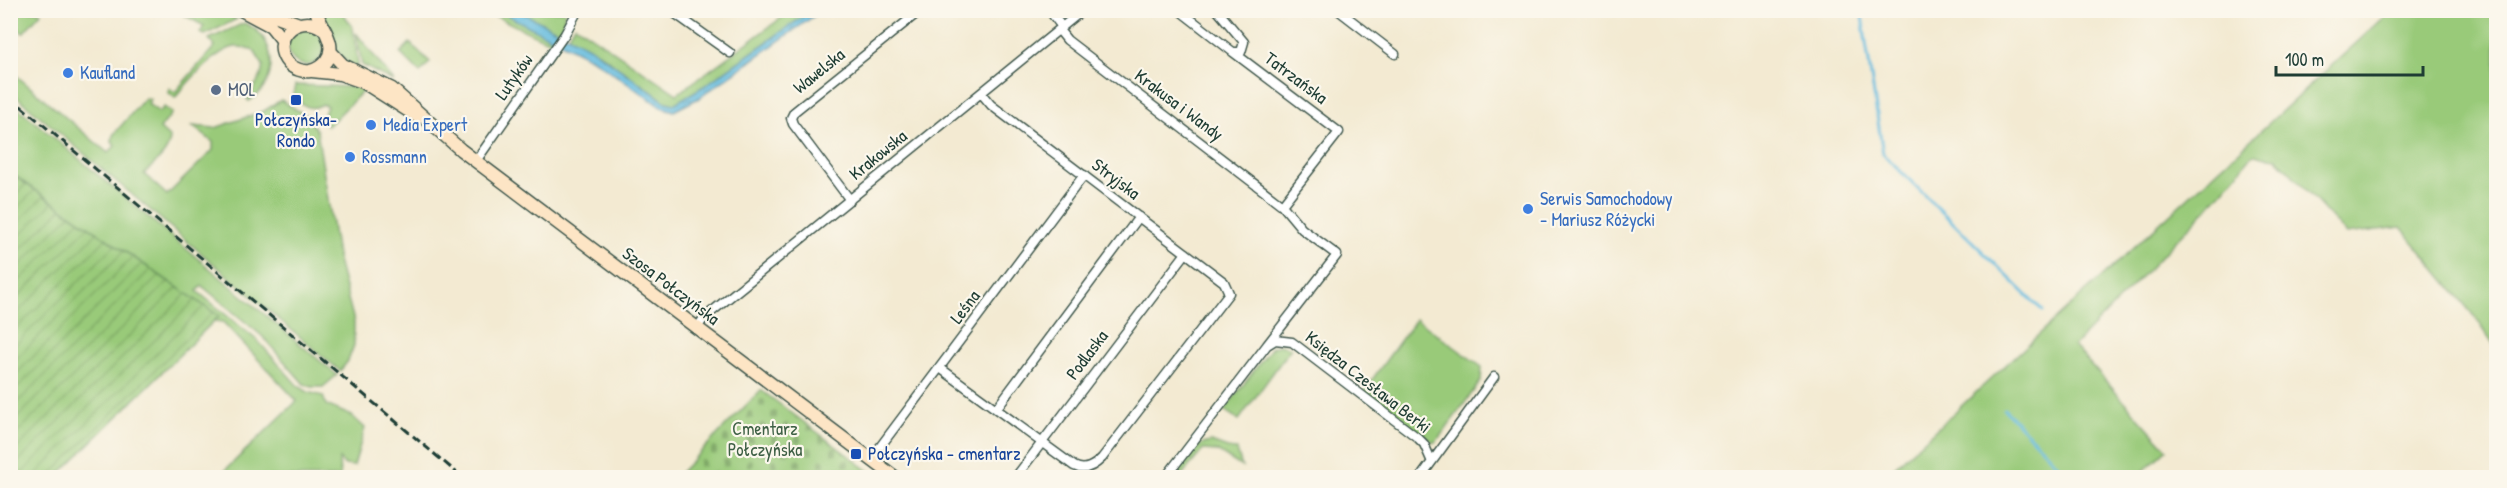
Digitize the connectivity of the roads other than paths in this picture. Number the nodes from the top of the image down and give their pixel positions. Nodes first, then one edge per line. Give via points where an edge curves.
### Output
1 (241, 10) edge
2 (291, 10) edge
3 (303, 10) edge
4 (315, 10) edge
5 (578, 10) edge
6 (670, 10) edge
7 (921, 10) edge
8 (1049, 10) edge
9 (1083, 10) edge
10 (1179, 10) edge
11 (1217, 10) edge
12 (1338, 10) edge
13 (267, 13) edge
14 (299, 24) junction
15 (322, 28) junction
16 (1060, 29) junction
17 (283, 41) junction
18 (330, 51) junction
19 (1233, 52) junction
20 (730, 53) dead end
21 (1395, 54) dead end
22 (311, 70) junction
23 (981, 93) junction
24 (426, 121) junction
25 (476, 161) junction
26 (1084, 175) junction
27 (850, 200) junction
28 (1282, 205) junction
29 (1139, 217) junction
30 (1186, 253) junction
31 (697, 328) junction
32 (1267, 345) junction
33 (940, 368) junction
34 (1494, 377) dead end
35 (996, 409) junction
36 (1041, 443) junction
37 (872, 459) junction
38 (1431, 460) junction
39 (896, 477) edge
40 (1015, 477) edge
41 (1165, 477) edge
42 (1420, 477) edge

1 - 17 main road via 271,26
2 - 13 main road
3 - 14 main road
4 - 15 main road
5 - 25 street, Lutyków
6 - 20 street
7 - 27 street, Wawelska via 791,118
8 - 16 street, Krakusa i Wandy
9 - 16 street, Krakowska
10 - 19 street, Tatrzańska
11 - 19 street, Tatrzańska via 1244,42 1241,52
12 - 21 street
13 - 14 main road
14 - 15 main road
14 - 17 main road via 289,29
15 - 18 main road
16 - 23 street, Krakowska
16 - 28 street, Krakusa i Wandy via 1067,40
17 - 22 main road via 282,52 288,63 299,70
18 - 22 main road via 324,63
18 - 24 main road, Szosa Połczyńska via 343,65 392,89
19 - 28 street, Tatrzańska via 1339,132
22 - 24 main road, Szosa Połczyńska via 363,82
23 - 26 street, Stryjska via 991,105
23 - 27 street, Krakowska
24 - 25 main road, Szosa Połczyńska
25 - 31 main road, Szosa Połczyńska
26 - 29 street, Stryjska
26 - 33 street, Leśna
27 - 31 street, Krakowska via 704,318
28 - 32 street, Krakusa i Wandy via 1296,223 1337,255
29 - 30 street, Stryjska
29 - 35 street
30 - 36 street, Podlaska
30 - 36 street, Stryjska via 1224,282 1228,293 1095,464 1077,468
31 - 37 main road, Szosa Połczyńska
32 - 38 street, Księdza Czesława Berki via 1280,339 1292,342 1418,438
32 - 41 street
33 - 35 street
33 - 37 street, Leśna
34 - 38 street, Księdza Czesława Berki
35 - 36 street
36 - 40 street, Podlaska
37 - 39 main road, Szosa Połczyńska
38 - 42 street, Księdza Czesława Berki

